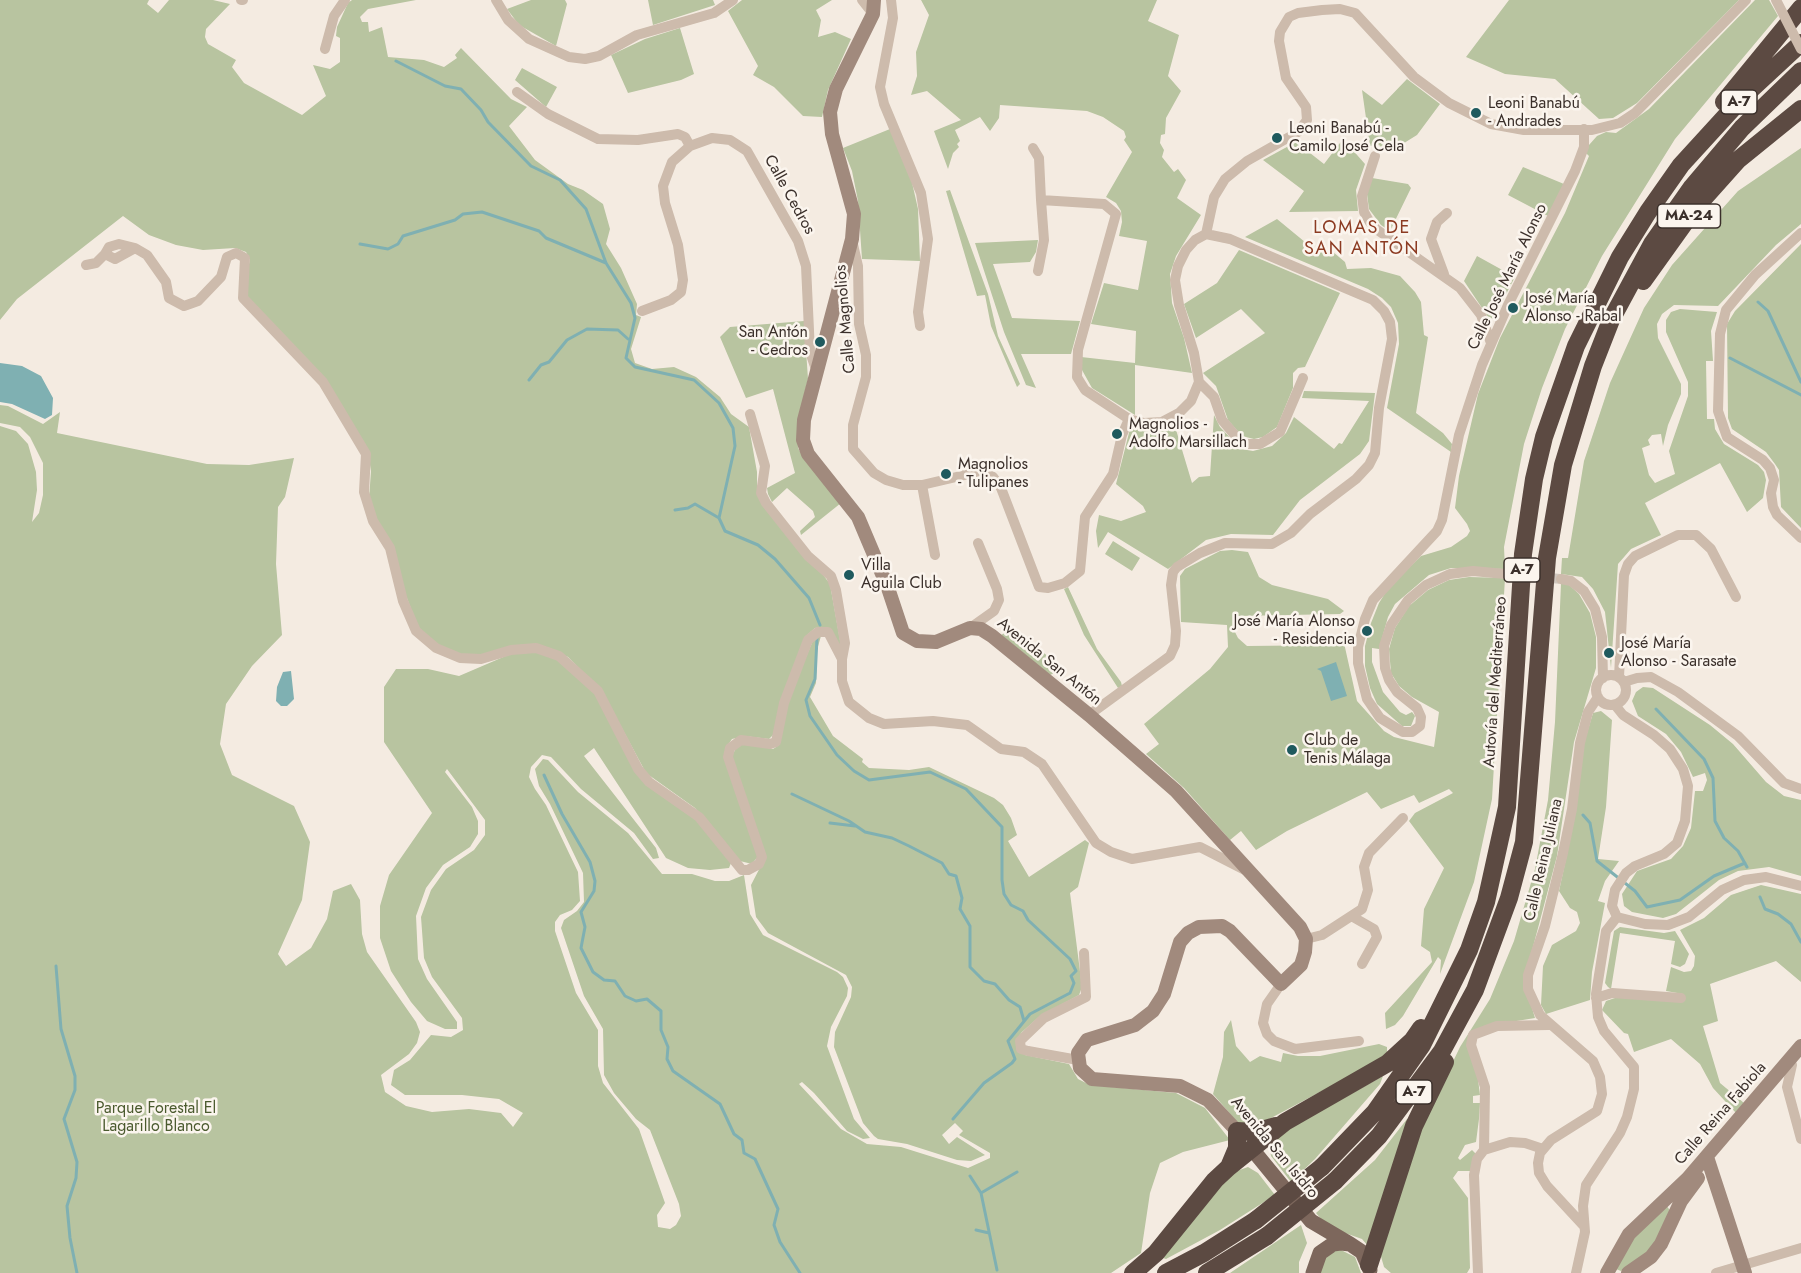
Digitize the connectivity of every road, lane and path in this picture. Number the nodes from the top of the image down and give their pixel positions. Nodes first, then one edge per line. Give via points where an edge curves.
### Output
1 (345, 0) edge
2 (496, 0) edge
3 (733, 0) edge
4 (862, 0) edge
5 (891, 0) edge
6 (1746, 0) edge
7 (1776, 0) edge
8 (873, 7) edge
9 (1801, 8) edge
10 (1801, 43) edge
11 (325, 49) dead end
12 (1801, 49) edge
13 (1801, 71) edge
14 (517, 92) dead end
15 (1801, 109) edge
16 (1584, 129) junction
17 (690, 146) junction
18 (1033, 147) dead end
19 (1375, 156) dead end
20 (1681, 165) junction
21 (1041, 200) junction
22 (1447, 213) dead end
23 (1801, 233) edge
24 (1206, 234) junction
25 (852, 239) junction
26 (86, 265) dead end
27 (1038, 270) dead end
28 (1445, 276) junction
29 (642, 310) dead end
30 (920, 326) dead end
31 (1491, 342) junction
32 (1602, 345) junction
33 (818, 372) junction
34 (1303, 378) dead end
35 (1199, 382) junction
36 (750, 414) dead end
37 (1129, 420) junction
38 (922, 485) junction
39 (1801, 538) edge
40 (978, 543) dead end
41 (935, 555) dead end
42 (1505, 574) tunnel mouth
43 (1561, 579) tunnel mouth
44 (1736, 597) dead end
45 (970, 628) junction
46 (842, 659) junction
47 (1603, 678) junction
48 (1622, 680) junction
49 (1598, 697) junction
50 (1615, 705) junction
51 (1089, 715) junction
52 (1801, 789) edge
53 (1403, 818) dead end
54 (1248, 872) junction
55 (1801, 886) edge
56 (1353, 916) junction
57 (1617, 917) junction
58 (1306, 939) junction
59 (1084, 953) dead end
60 (1362, 964) dead end
61 (1281, 984) junction
62 (1475, 990) junction
63 (1596, 999) junction
64 (1682, 999) dead end
65 (1446, 1000) junction
66 (1549, 1025) junction
67 (1359, 1041) dead end
68 (1801, 1046) edge
69 (1078, 1060) junction
70 (1797, 1060) edge
71 (1769, 1088) junction
72 (1789, 1098) junction
73 (1286, 1122) junction
74 (1237, 1131) junction
75 (1801, 1139) edge
76 (1252, 1149) junction
77 (1543, 1149) junction
78 (1484, 1150) junction
79 (1708, 1161) junction
80 (1229, 1167) junction
81 (1664, 1202) junction
82 (1678, 1209) junction
83 (1311, 1221) junction
84 (1584, 1226) junction
85 (1350, 1244) junction
86 (1801, 1248) edge
87 (1478, 1257) junction
88 (1314, 1266) edge
89 (1744, 1269) edge
90 (1372, 1271) edge
91 (1609, 1272) edge
92 (1133, 1273) edge
93 (1166, 1273) edge
94 (1207, 1273) edge
95 (1471, 1273) edge
96 (1478, 1273) edge
97 (1576, 1273) edge
98 (1628, 1273) edge
99 (1716, 1273) edge

1 - 11 street via 334,16
2 - 3 street via 508,20 529,39 569,57 585,58 599,56 637,35 714,13
4 - 8 street
5 - 30 street via 893,18 880,87 921,193 928,239 918,312
6 - 16 street via 1635,113 1620,123
7 - 12 street, bridge
8 - 25 street, Avenida San Antón via 836,88 830,112 832,135 854,214
9 - 20 highway via 1692,140
10 - 20 highway, Autovía del Mediterráneo / A-7 via 1744,95
13 - 32 highway, A-7 via 1743,128 1692,187 1632,279
14 - 17 street via 548,114 598,139 638,140 678,134
15 - 32 highway, MA-24 via 1738,160 1696,207
16 - 24 street via 1518,130 1483,120 1449,103 1414,77 1354,14 1340,9 1298,13 1285,22 1279,40 1286,78 1306,107 1307,120 1299,132 1246,161 1225,179 1214,197
16 - 31 street, Calle José María Alonso via 1584,147 1575,171
17 - 29 street via 672,162 663,186 678,245 681,292 671,300
17 - 33 street, Calle Cedros via 712,138 730,140 747,151 787,217 806,266 810,352
18 - 21 street via 1040,159
19 - 28 street via 1362,190 1364,212 1376,229
20 - 65 highway, Autovía del Mediterráneo / A-7 via 1648,212 1596,304 1576,346 1544,437 1523,554 1507,807 1486,902
21 - 27 street via 1044,240
21 - 37 street via 1104,204 1116,214 1076,366 1085,390
22 - 28 street via 1437,222 1431,239
23 - 39 street via 1755,275 1726,310 1720,334 1718,411 1727,437 1770,468 1774,480 1773,507
24 - 35 street via 1186,250 1175,280
24 - 51 street via 1230,239 1373,300 1390,321 1392,339 1377,442 1369,465 1291,533 1272,544 1226,543 1182,563 1173,573 1171,585 1176,631 1170,656
25 - 33 street, Avenida San Antón
25 - 38 street, Calle Magnolios via 858,266 859,324 866,356 866,377 853,425 853,449 886,480
26 - 46 street via 96,263 105,254 115,259 135,248 147,255 166,282 169,298 184,306 198,301 221,277 227,257 236,253 245,258 243,298 322,382 366,454 364,492 373,521 390,548 403,601 416,631 436,648 460,658 481,659 536,648 559,656 598,691 638,770 699,817 742,870 759,864 762,856 728,757 730,748 741,740 776,742 784,703 808,640 818,632 828,632
28 - 31 street via 1475,305
31 - 42 street, Calle José María Alonso via 1459,435 1442,520 1437,531 1373,600 1362,630 1358,647 1362,681 1367,699 1380,718 1403,732 1420,726 1417,708 1397,692 1385,668 1384,646 1391,625 1408,600 1426,585 1450,574
32 - 62 highway, A-7 via 1563,465 1547,558 1524,842 1509,898
33 - 45 street, Avenida San Antón via 802,440 808,454 858,517 903,633 917,640 936,642
34 - 35 street via 1280,432 1273,439 1253,445 1239,440 1227,428 1214,397
35 - 37 street via 1191,401 1179,413 1162,422
36 - 46 street via 765,466 761,493 808,556 831,576 845,643
37 - 38 street, Calle Magnolios via 1113,474 1085,517 1080,571 1065,583 1039,587 1002,488 993,477 982,471
38 - 41 street
40 - 45 street via 999,600 994,611
43 - 47 street via 1584,591 1595,609 1602,638
44 - 48 street via 1711,549 1696,536 1678,535 1635,556 1624,575
45 - 51 street, Avenida San Antón via 992,636
46 - 54 street via 842,681 849,702 869,718 884,724 933,721 967,725 1001,748 1024,752 1042,764 1096,843 1111,852 1132,859 1200,847
47 - 48 street via 1611,675
47 - 49 street via 1598,684
48 - 50 street via 1625,697
48 - 52 street via 1651,677 1678,692 1738,736 1784,783
49 - 50 street via 1605,704
49 - 66 street, Calle Reina Juliana via 1588,712 1580,743 1563,853 1528,975 1528,989
50 - 57 street via 1670,749 1683,768 1688,786 1685,820 1677,843 1626,873 1612,906
51 - 54 street, Avenida San Antón via 1176,791
53 - 56 street via 1369,854 1364,867 1366,901
54 - 58 street, Avenida San Antón via 1300,927
55 - 57 street via 1766,877 1743,880 1722,890 1689,917 1668,925
56 - 58 street via 1322,935
56 - 60 street via 1374,929 1377,937
57 - 63 street via 1606,931
58 - 61 street via 1301,965
59 - 69 street via 1086,997 1044,1018 1020,1041 1021,1048 1028,1051
61 - 67 street via 1267,1004 1263,1023 1274,1041 1295,1049
61 - 69 street via 1230,931 1222,926 1199,927 1180,942 1164,994 1153,1011 1135,1025 1087,1040 1081,1046
62 - 90 highway via 1457,1038 1414,1126
62 - 94 highway, A-7, bridge via 1442,1051 1379,1136 1335,1180 1267,1236
63 - 64 street via 1612,993
63 - 84 street via 1604,1031 1634,1067 1635,1077 1628,1117 1586,1185
65 - 73 highway via 1388,1063
65 - 93 highway, Autovía del Mediterráneo / A-7, bridge via 1401,1078 1368,1120 1322,1167 1256,1220
66 - 77 street, Calle Reina Juliana via 1593,1061 1602,1094 1597,1111
66 - 78 street via 1497,1026 1476,1032 1471,1045 1485,1087
68 - 71 street, Calle Reina Fabiola
69 - 74 street, Avenida San Isidro via 1080,1068 1092,1079 1180,1086 1195,1092 1218,1109
70 - 71 street, Calle Reina Fabiola
70 - 72 street via 1788,1076
71 - 72 street
71 - 79 street, Calle Reina Fabiola
72 - 75 street
73 - 74 highway via 1264,1131
73 - 76 highway
74 - 76 street, Avenida San Isidro
74 - 80 highway via 1237,1148
76 - 80 highway
76 - 83 main road, Avenida San Isidro
77 - 78 street via 1510,1142
77 - 84 street via 1539,1173
78 - 87 street via 1477,1159 1474,1175
79 - 81 street, Calle Reina Fabiola
79 - 82 street, Calle Reina Fabiola
79 - 89 street
80 - 92 highway
81 - 82 street
81 - 91 street, Calle Reina Fabiola via 1629,1234
82 - 98 street, Calle Reina Fabiola via 1661,1244
83 - 85 main road, Avenida San Isidro
83 - 88 main road, Avenida San Isidro via 1316,1236
84 - 97 street
85 - 88 main road via 1333,1244 1320,1253
85 - 90 main road, Avenida San Isidro via 1362,1252
86 - 89 street
87 - 95 street
87 - 96 street
89 - 99 street

